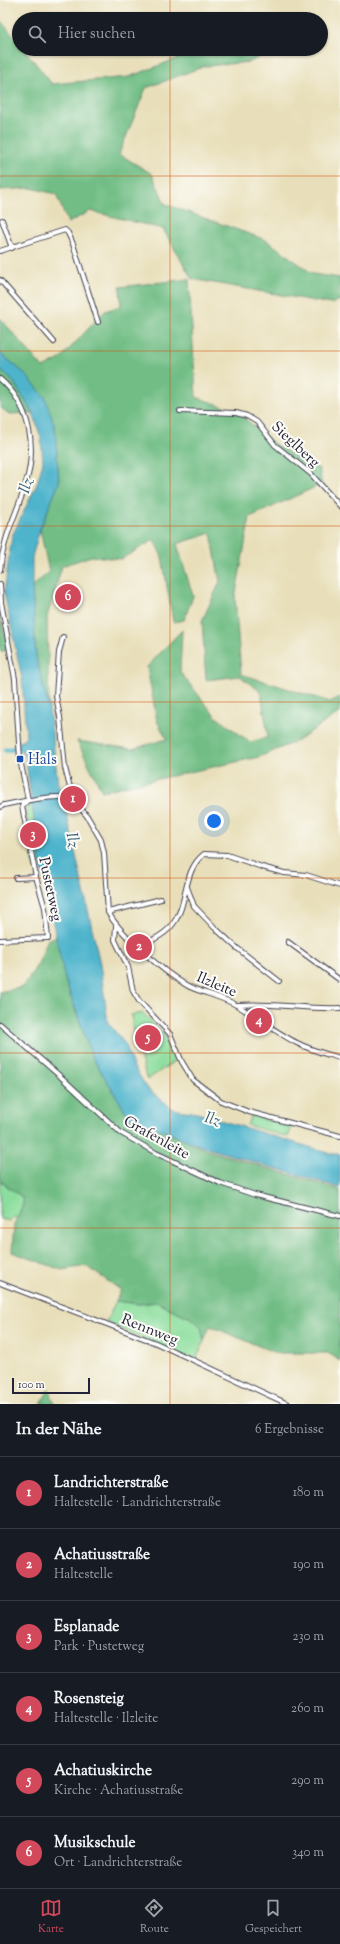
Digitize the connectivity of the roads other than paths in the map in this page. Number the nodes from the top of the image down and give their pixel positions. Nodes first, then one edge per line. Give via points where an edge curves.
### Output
1 (2, 220) dead end
2 (12, 248) junction
3 (0, 251) edge
4 (0, 280) edge
5 (98, 322) dead end
6 (54, 342) dead end
7 (0, 379) edge
8 (180, 411) dead end
9 (340, 506) edge
10 (0, 570) edge
11 (0, 584) edge
12 (63, 637) dead end
13 (73, 799) junction
14 (28, 800) junction
15 (0, 807) edge
16 (36, 877) junction
17 (16, 878) dead end
18 (340, 886) edge
19 (186, 887) junction
20 (161, 899) dead end
21 (108, 912) junction
22 (116, 926) junction
23 (0, 940) edge
24 (288, 942) dead end
25 (139, 948) junction
26 (340, 980) edge
27 (279, 981) dead end
28 (237, 1005) junction
29 (340, 1008) edge
30 (0, 1024) edge
31 (340, 1058) edge
32 (340, 1136) edge
33 (340, 1216) edge
34 (0, 1283) edge
35 (288, 1404) edge

1 - 2 street
2 - 3 street
2 - 5 street via 65,230 73,244
4 - 6 street
7 - 10 street via 15,394 23,408 30,429 31,446 27,482 5,539
8 - 9 street, Sieglberg via 236,413 248,416 257,422 275,445 311,474
11 - 14 street via 15,679 19,753
12 - 13 street via 59,652 56,696 65,768
13 - 14 street via 66,797
13 - 21 street via 101,840
14 - 15 street
14 - 16 street, Pustetweg via 22,806
16 - 17 street
16 - 23 street, Pustetweg via 45,908 48,938
18 - 19 street via 306,875 262,867 227,855 204,854 191,870
19 - 25 street via 172,926
19 - 27 street via 194,906 214,928
20 - 21 street
21 - 22 street
22 - 25 street, Ilzleite
22 - 32 street via 116,940 128,967 134,991 139,1001 170,1034 193,1080 230,1105
24 - 26 street
25 - 28 street, Ilzleite via 188,986
28 - 29 street
28 - 31 street, Ilzleite via 297,1044
30 - 33 street, Grafenleite via 120,1133 220,1183 255,1195
34 - 35 street, Rennweg via 156,1343

